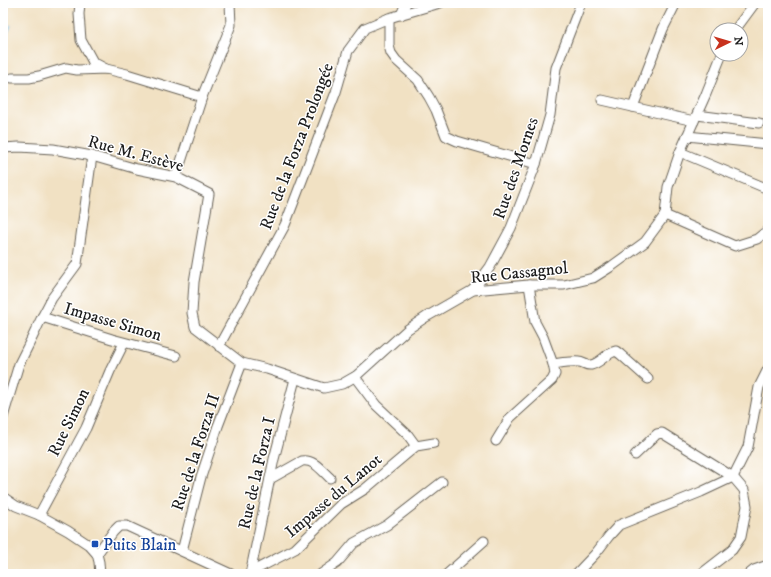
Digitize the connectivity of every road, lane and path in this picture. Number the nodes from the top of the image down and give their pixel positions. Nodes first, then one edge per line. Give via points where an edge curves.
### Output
1 (80, 3) edge
2 (230, 3) edge
3 (406, 3) edge
4 (440, 3) edge
5 (581, 3) edge
6 (676, 3) edge
7 (754, 3) edge
8 (401, 15) junction
9 (389, 18) junction
10 (741, 22) edge
11 (719, 62) edge
12 (106, 69) junction
13 (12, 78) dead end
14 (202, 97) junction
15 (602, 100) dead end
16 (634, 107) junction
17 (695, 118) junction
18 (759, 123) dead end
19 (688, 136) junction
20 (768, 144) edge
21 (3, 148) edge
22 (680, 152) junction
23 (92, 156) junction
24 (536, 164) junction
25 (176, 177) junction
26 (768, 189) edge
27 (666, 215) junction
28 (768, 230) edge
29 (529, 285) junction
30 (473, 290) junction
31 (42, 317) junction
32 (124, 343) junction
33 (220, 346) junction
34 (176, 356) dead end
35 (242, 363) junction
36 (553, 364) junction
37 (768, 369) edge
38 (355, 377) junction
39 (295, 379) junction
40 (648, 379) dead end
41 (3, 417) edge
42 (496, 441) dead end
43 (434, 443) dead end
44 (416, 446) junction
45 (635, 455) dead end
46 (330, 478) dead end
47 (733, 478) junction
48 (270, 479) junction
49 (442, 482) dead end
50 (3, 497) edge
51 (39, 515) junction
52 (484, 542) dead end
53 (182, 551) junction
54 (97, 554) junction
55 (768, 565) edge
56 (250, 573) edge
57 (100, 574) edge
58 (231, 574) edge
59 (321, 574) edge
60 (447, 574) edge
61 (576, 574) edge
62 (701, 574) edge
63 (749, 574) edge

1 - 12 street via 81,40 93,62
2 - 14 street via 231,25
3 - 8 street
4 - 8 street, Rue de la Forza Prolongée
5 - 24 street, Rue des Mornes via 556,68 550,115
6 - 16 street via 663,29
7 - 10 street
8 - 9 street, Rue de la Forza Prolongée
9 - 24 street via 391,52 418,80 436,110 446,136
9 - 33 street, Rue de la Forza Prolongée via 365,28 348,51 336,92 285,225
11 - 17 street
12 - 13 street via 66,68 29,78
12 - 14 street
14 - 25 street
15 - 16 street
16 - 17 street
17 - 18 street
17 - 19 street
19 - 20 street
19 - 22 street
21 - 23 street, Rue M. Estève via 53,149
22 - 26 street
22 - 27 street via 668,187
23 - 25 street, Rue M. Estève
23 - 31 street via 77,264 52,298
24 - 30 street, Rue des Mornes via 511,228 490,267
25 - 33 street, Rue M. Estève via 209,194 194,282 192,313 195,327
27 - 28 street via 735,246 757,239
27 - 29 street, Rue Cassagnol via 645,242 593,278 564,285
29 - 30 street, Rue Cassagnol
29 - 36 street via 535,322
30 - 38 street, Rue Cassagnol via 408,329
31 - 32 street, Impasse Simon
31 - 41 street via 19,364
32 - 34 street, Impasse Simon
32 - 51 street, Rue Simon via 86,428
33 - 35 street, Rue M. Estève
35 - 39 street, Rue Cassagnol
35 - 53 street, Rue de la Forza II via 201,477
36 - 40 street via 582,362 588,366 616,351
36 - 42 street via 555,374 552,380 510,418
37 - 47 street via 759,387 748,447
38 - 39 street, Rue Cassagnol via 342,384 324,388
38 - 44 street via 376,405
39 - 48 street, Rue de la Forza I
43 - 44 street
44 - 56 street, Impasse du Lanot via 366,489 341,504 295,549
45 - 47 street via 657,434 662,433
46 - 48 street via 307,460
47 - 61 street via 619,525
47 - 62 street via 744,490 747,506 741,537 732,550
48 - 56 street, Rue de la Forza I
49 - 59 street via 387,525 354,544 337,563
50 - 51 street via 16,506
51 - 54 street via 74,535
52 - 60 street
53 - 54 street via 127,526 119,526
53 - 58 street
54 - 57 street
55 - 63 street

